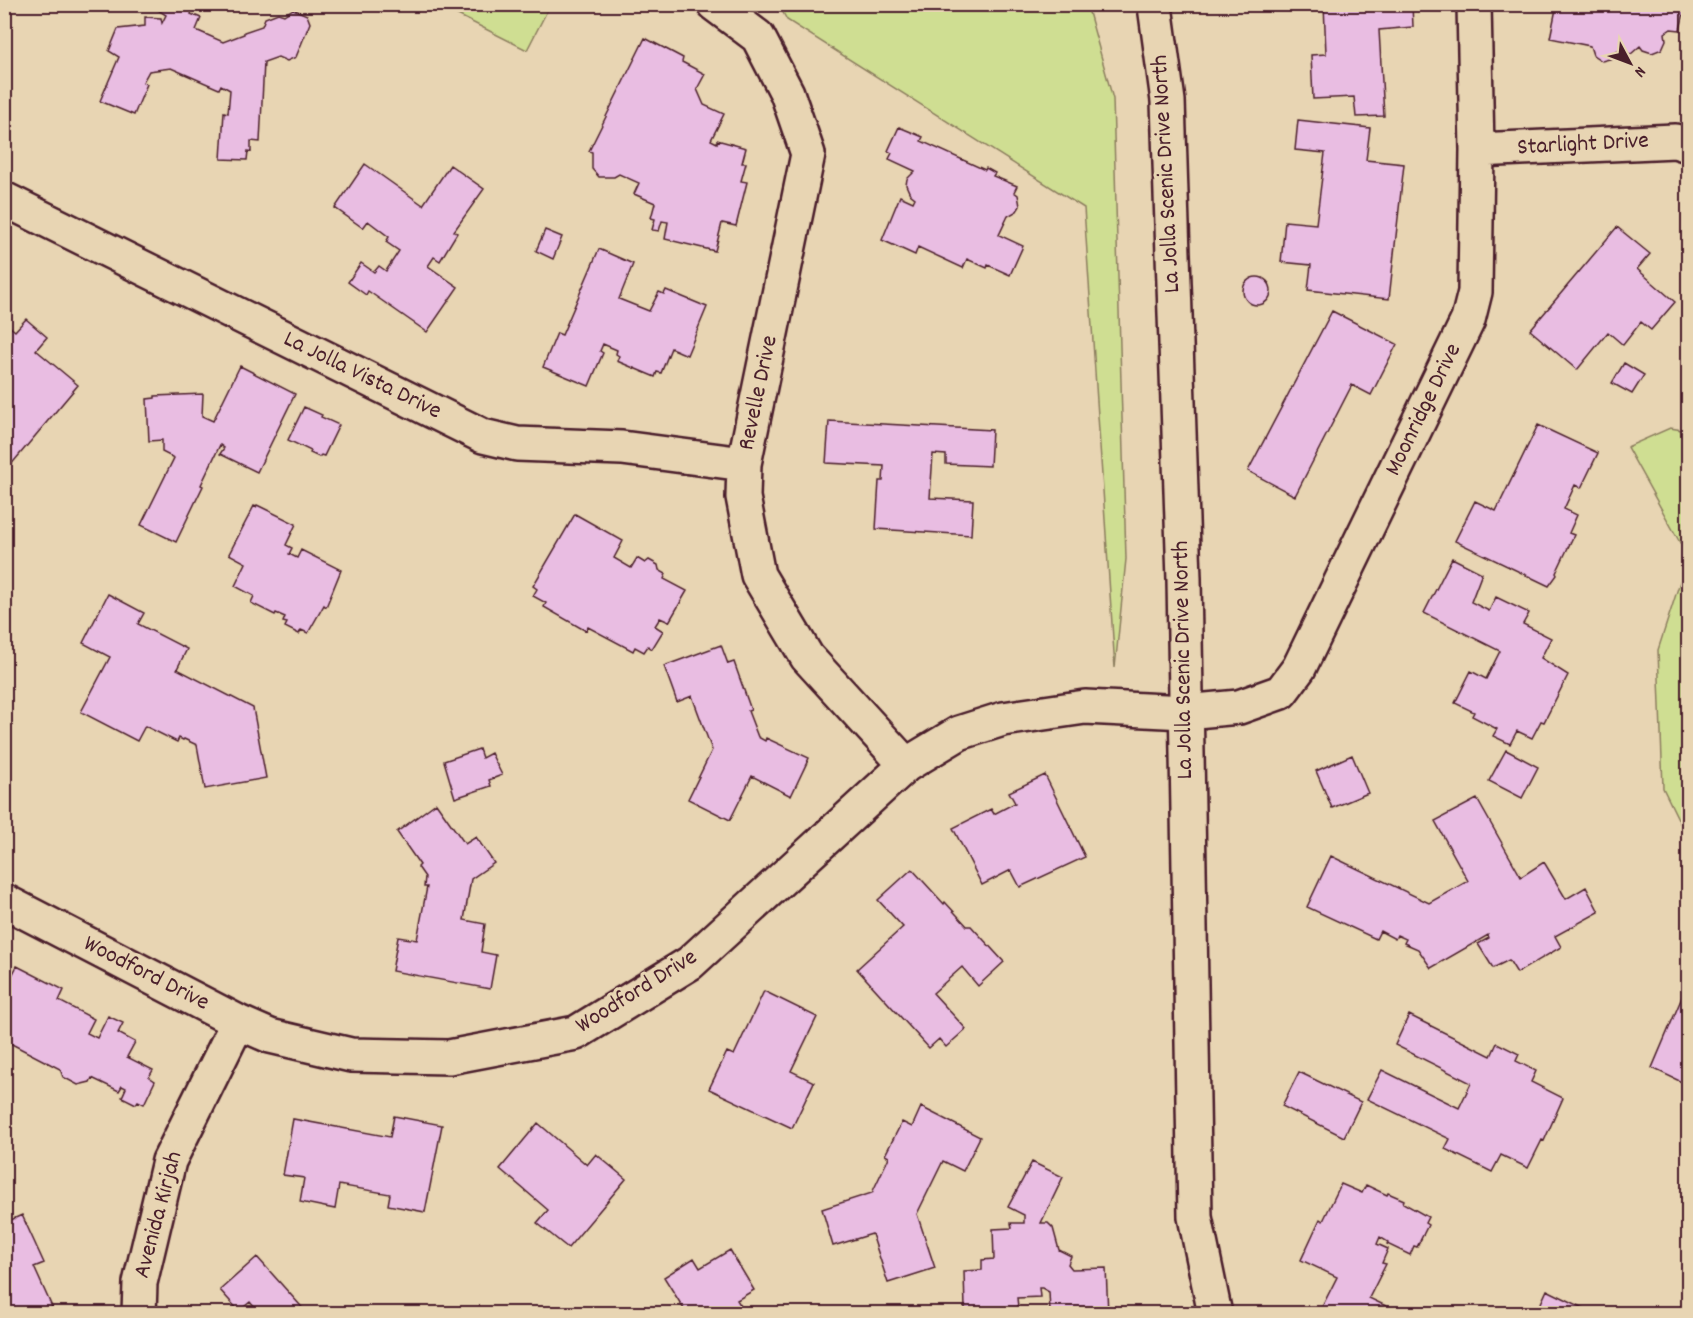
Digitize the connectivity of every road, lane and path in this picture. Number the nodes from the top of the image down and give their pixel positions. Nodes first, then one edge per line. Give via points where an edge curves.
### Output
1 (714, 4) edge
2 (1474, 4) edge
3 (1155, 5) edge
4 (1689, 145) edge
5 (1477, 150) junction
6 (4, 199) edge
7 (744, 464) junction
8 (1185, 712) junction
9 (906, 765) junction
10 (4, 901) edge
11 (238, 1022) junction
12 (139, 1314) edge
13 (1215, 1314) edge

1 - 7 street, Revelle Drive via 758,37 787,93 808,154
2 - 5 street, Moonridge Drive
3 - 8 street, La Jolla Scenic Drive North via 1168,101
4 - 5 street, Starlight Drive via 1675,141
5 - 8 street, Moonridge Drive via 1475,292 1468,320 1299,668 1281,692 1239,707
6 - 7 street, La Jolla Vista Drive via 483,436 517,444 622,448
7 - 9 street, Revelle Drive via 743,497 758,575 807,657
8 - 9 street, Woodford Drive via 1085,707 1003,719 960,733
8 - 13 street, La Jolla Scenic Drive North via 1195,1217
9 - 11 street, Woodford Drive via 690,963 576,1033 449,1057 351,1054 270,1036
10 - 11 street, Woodford Drive
11 - 12 street, Avenida Kirjah via 169,1161 140,1283

